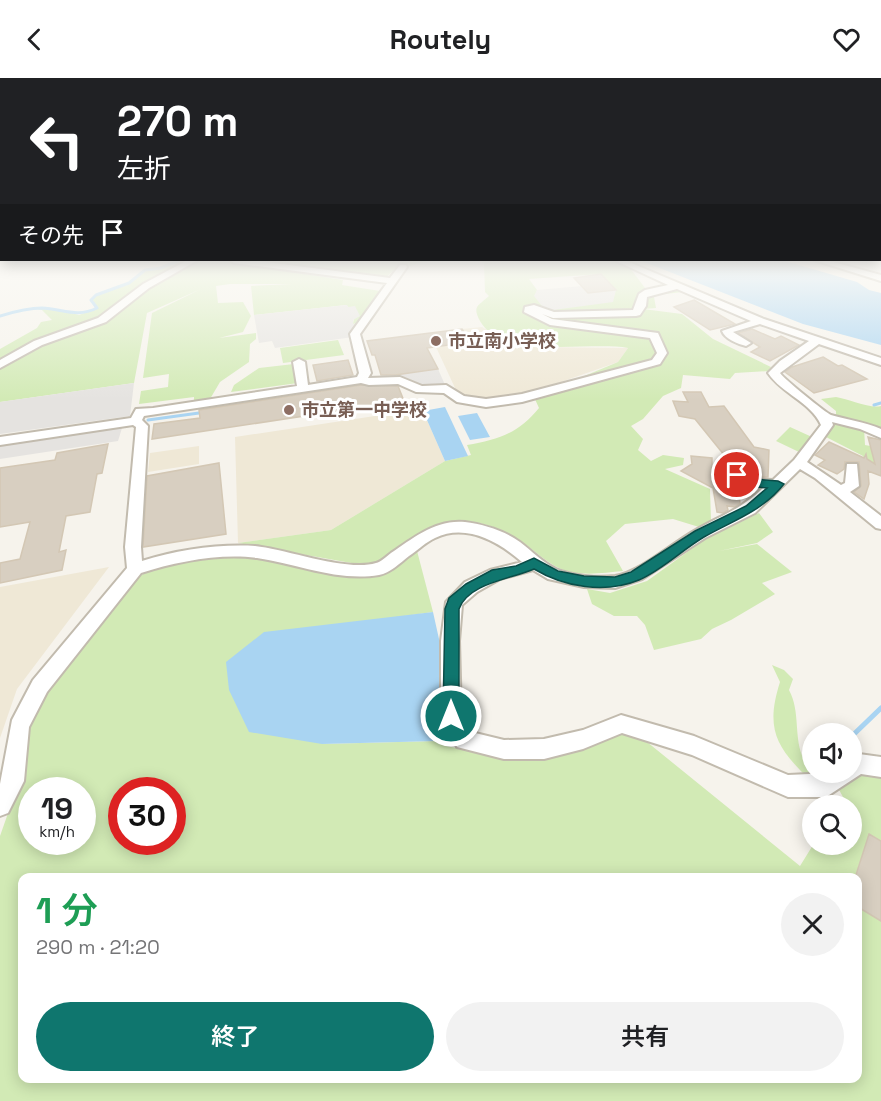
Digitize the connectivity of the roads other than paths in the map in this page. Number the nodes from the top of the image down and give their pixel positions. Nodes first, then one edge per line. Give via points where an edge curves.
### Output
1 (122, 305) edge
2 (375, 305) edge
3 (641, 305) edge
4 (707, 305) edge
5 (718, 305) edge
6 (710, 307) dead end
7 (760, 321) junction
8 (718, 327) dead end
9 (741, 327) junction
10 (817, 341) junction
11 (747, 343) dead end
12 (876, 357) edge
13 (299, 362) dead end
14 (0, 365) edge
15 (361, 380) junction
16 (303, 388) junction
17 (825, 417) junction
18 (135, 421) junction
19 (881, 434) edge
20 (0, 441) edge
21 (799, 463) junction
22 (852, 467) dead end
23 (721, 468) dead end
24 (778, 484) junction
25 (839, 491) junction
26 (881, 524) edge
27 (534, 563) junction
28 (135, 569) junction
29 (862, 764) edge
30 (881, 766) edge
31 (830, 783) edge
32 (0, 805) edge

1 - 14 street via 102,321 38,343
2 - 15 street via 355,334 366,373
3 - 15 street via 636,313 553,315 528,309 550,322 654,335 662,353 656,362 633,369 522,398 486,403 461,399 446,389 420,390 399,380
4 - 6 street
5 - 7 street
7 - 9 street
7 - 10 street
8 - 9 street
9 - 11 street via 727,331 728,334
10 - 12 street
10 - 17 street via 776,368 774,375
13 - 16 street
15 - 16 street
16 - 18 street via 140,412
17 - 19 street
17 - 21 street via 827,425
18 - 20 street
18 - 28 street via 142,426 133,547
21 - 24 street
21 - 25 street
22 - 25 street via 852,486
23 - 24 street via 752,483
24 - 27 street via 750,509 700,534 636,576 615,582 584,581 554,575
25 - 26 street
27 - 28 street via 512,544 488,532 463,527 429,534 380,569 356,571 255,552 201,555
27 - 31 street via 496,574 454,602 451,716 464,741 488,749 524,752 593,738 621,724 694,746 788,786
28 - 32 street via 40,686 19,726 13,782
29 - 30 street

